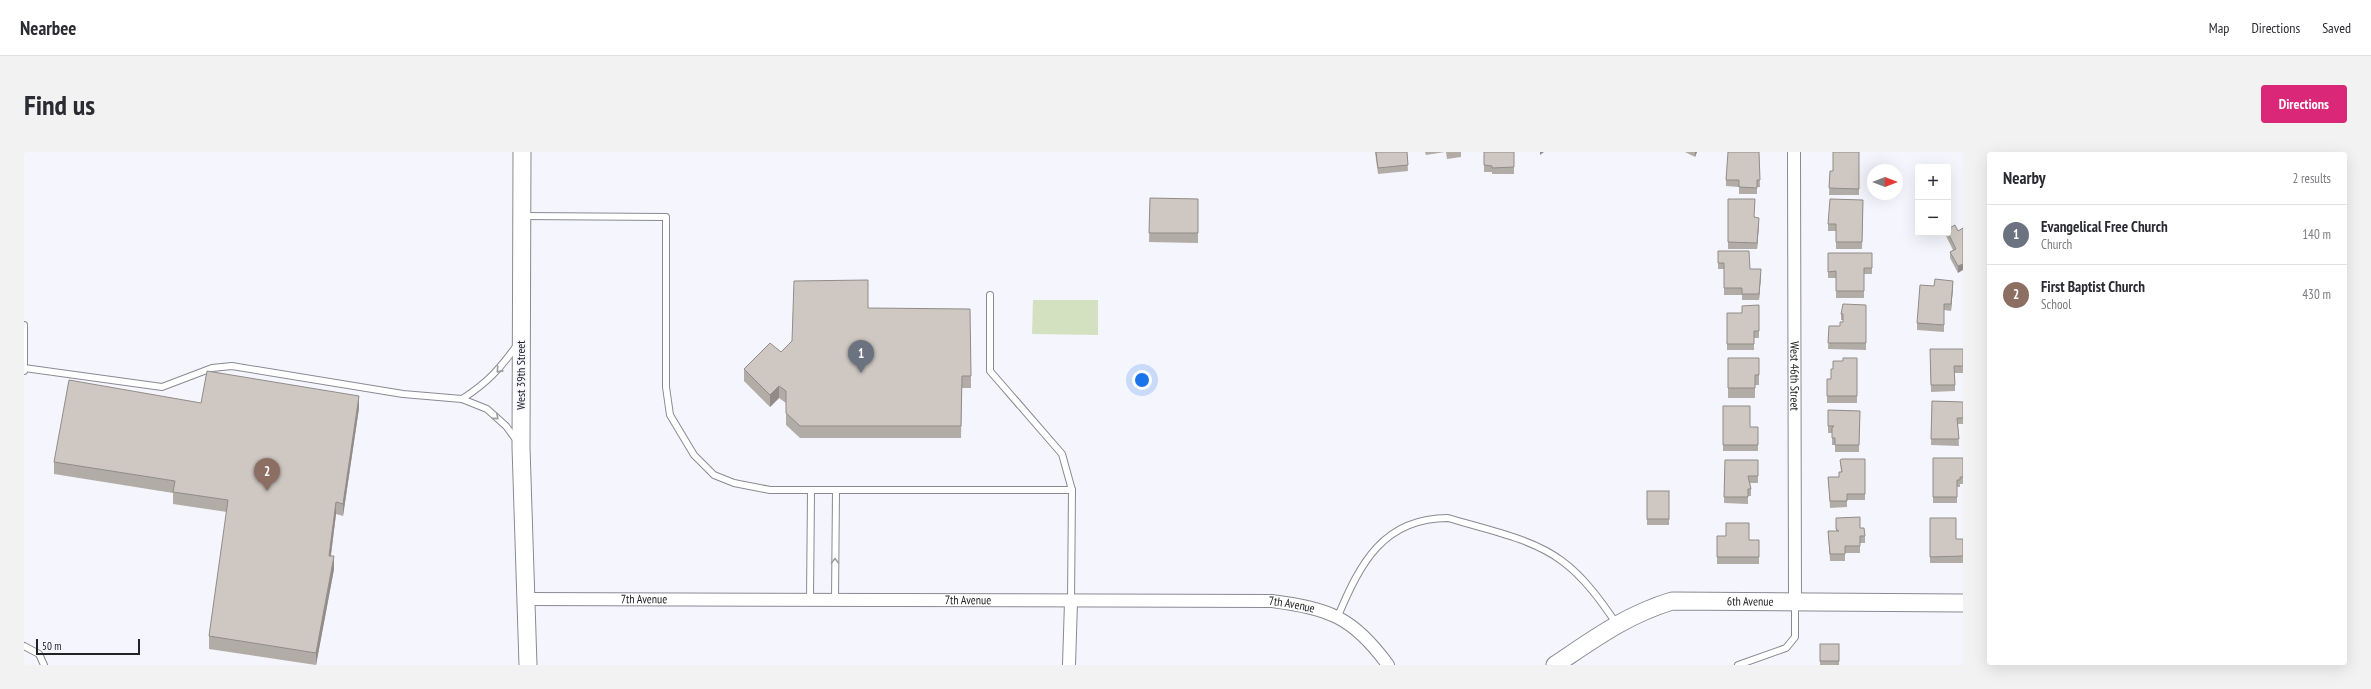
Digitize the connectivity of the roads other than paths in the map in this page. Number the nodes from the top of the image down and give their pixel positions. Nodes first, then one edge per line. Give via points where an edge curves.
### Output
1 (522, 152) edge
2 (1794, 152) edge
3 (522, 216) junction
4 (990, 295) dead end
5 (24, 325) edge
6 (521, 338) junction
7 (24, 368) edge
8 (24, 371) edge
9 (462, 399) junction
10 (521, 447) junction
11 (1072, 490) junction
12 (811, 491) junction
13 (836, 491) junction
14 (524, 599) junction
15 (810, 600) junction
16 (835, 600) junction
17 (1795, 600) junction
18 (1070, 602) junction
19 (1963, 603) edge
20 (1338, 616) junction
21 (1616, 623) junction
22 (24, 646) edge
23 (44, 665) edge
24 (522, 665) edge
25 (528, 665) edge
26 (1069, 665) edge
27 (1388, 665) edge
28 (1555, 665) edge
29 (1738, 665) edge

1 - 3 main road, West 39th Street
2 - 17 street, West 46th Street
3 - 6 main road, West 39th Street
3 - 12 lane via 666,217 666,387 670,415 694,455 714,474 734,483 770,490
4 - 11 lane via 990,371 1062,454
5 - 7 lane
6 -> 9 lane via 502,367 483,386
6 - 10 main road, West 39th Street
7 - 8 lane
7 - 9 lane via 162,387 212,368 238,367 403,394
9 -> 10 lane via 486,409 506,426
10 - 14 main road, West 39th Street
11 - 13 lane
11 - 18 lane
12 - 13 lane
12 - 15 lane
16 -> 13 lane
14 - 15 street, 7th Avenue
14 - 24 main road, West 39th Street
14 - 25 main road, West 39th Street
15 - 16 street, 7th Avenue
16 - 18 street, 7th Avenue
17 - 19 main road, 6th Avenue
17 - 21 main road, 6th Avenue via 1672,601 1645,609
17 - 29 lane via 1795,637 1786,648
18 - 20 street, 7th Avenue via 1272,601 1306,606
18 - 26 street
20 - 21 lane via 1351,584 1376,546 1400,529 1432,518 1448,518 1543,549 1563,561 1596,594
20 - 27 street, 7th Avenue via 1371,641
21 - 28 main road, 6th Avenue
22 - 23 lane via 39,654

